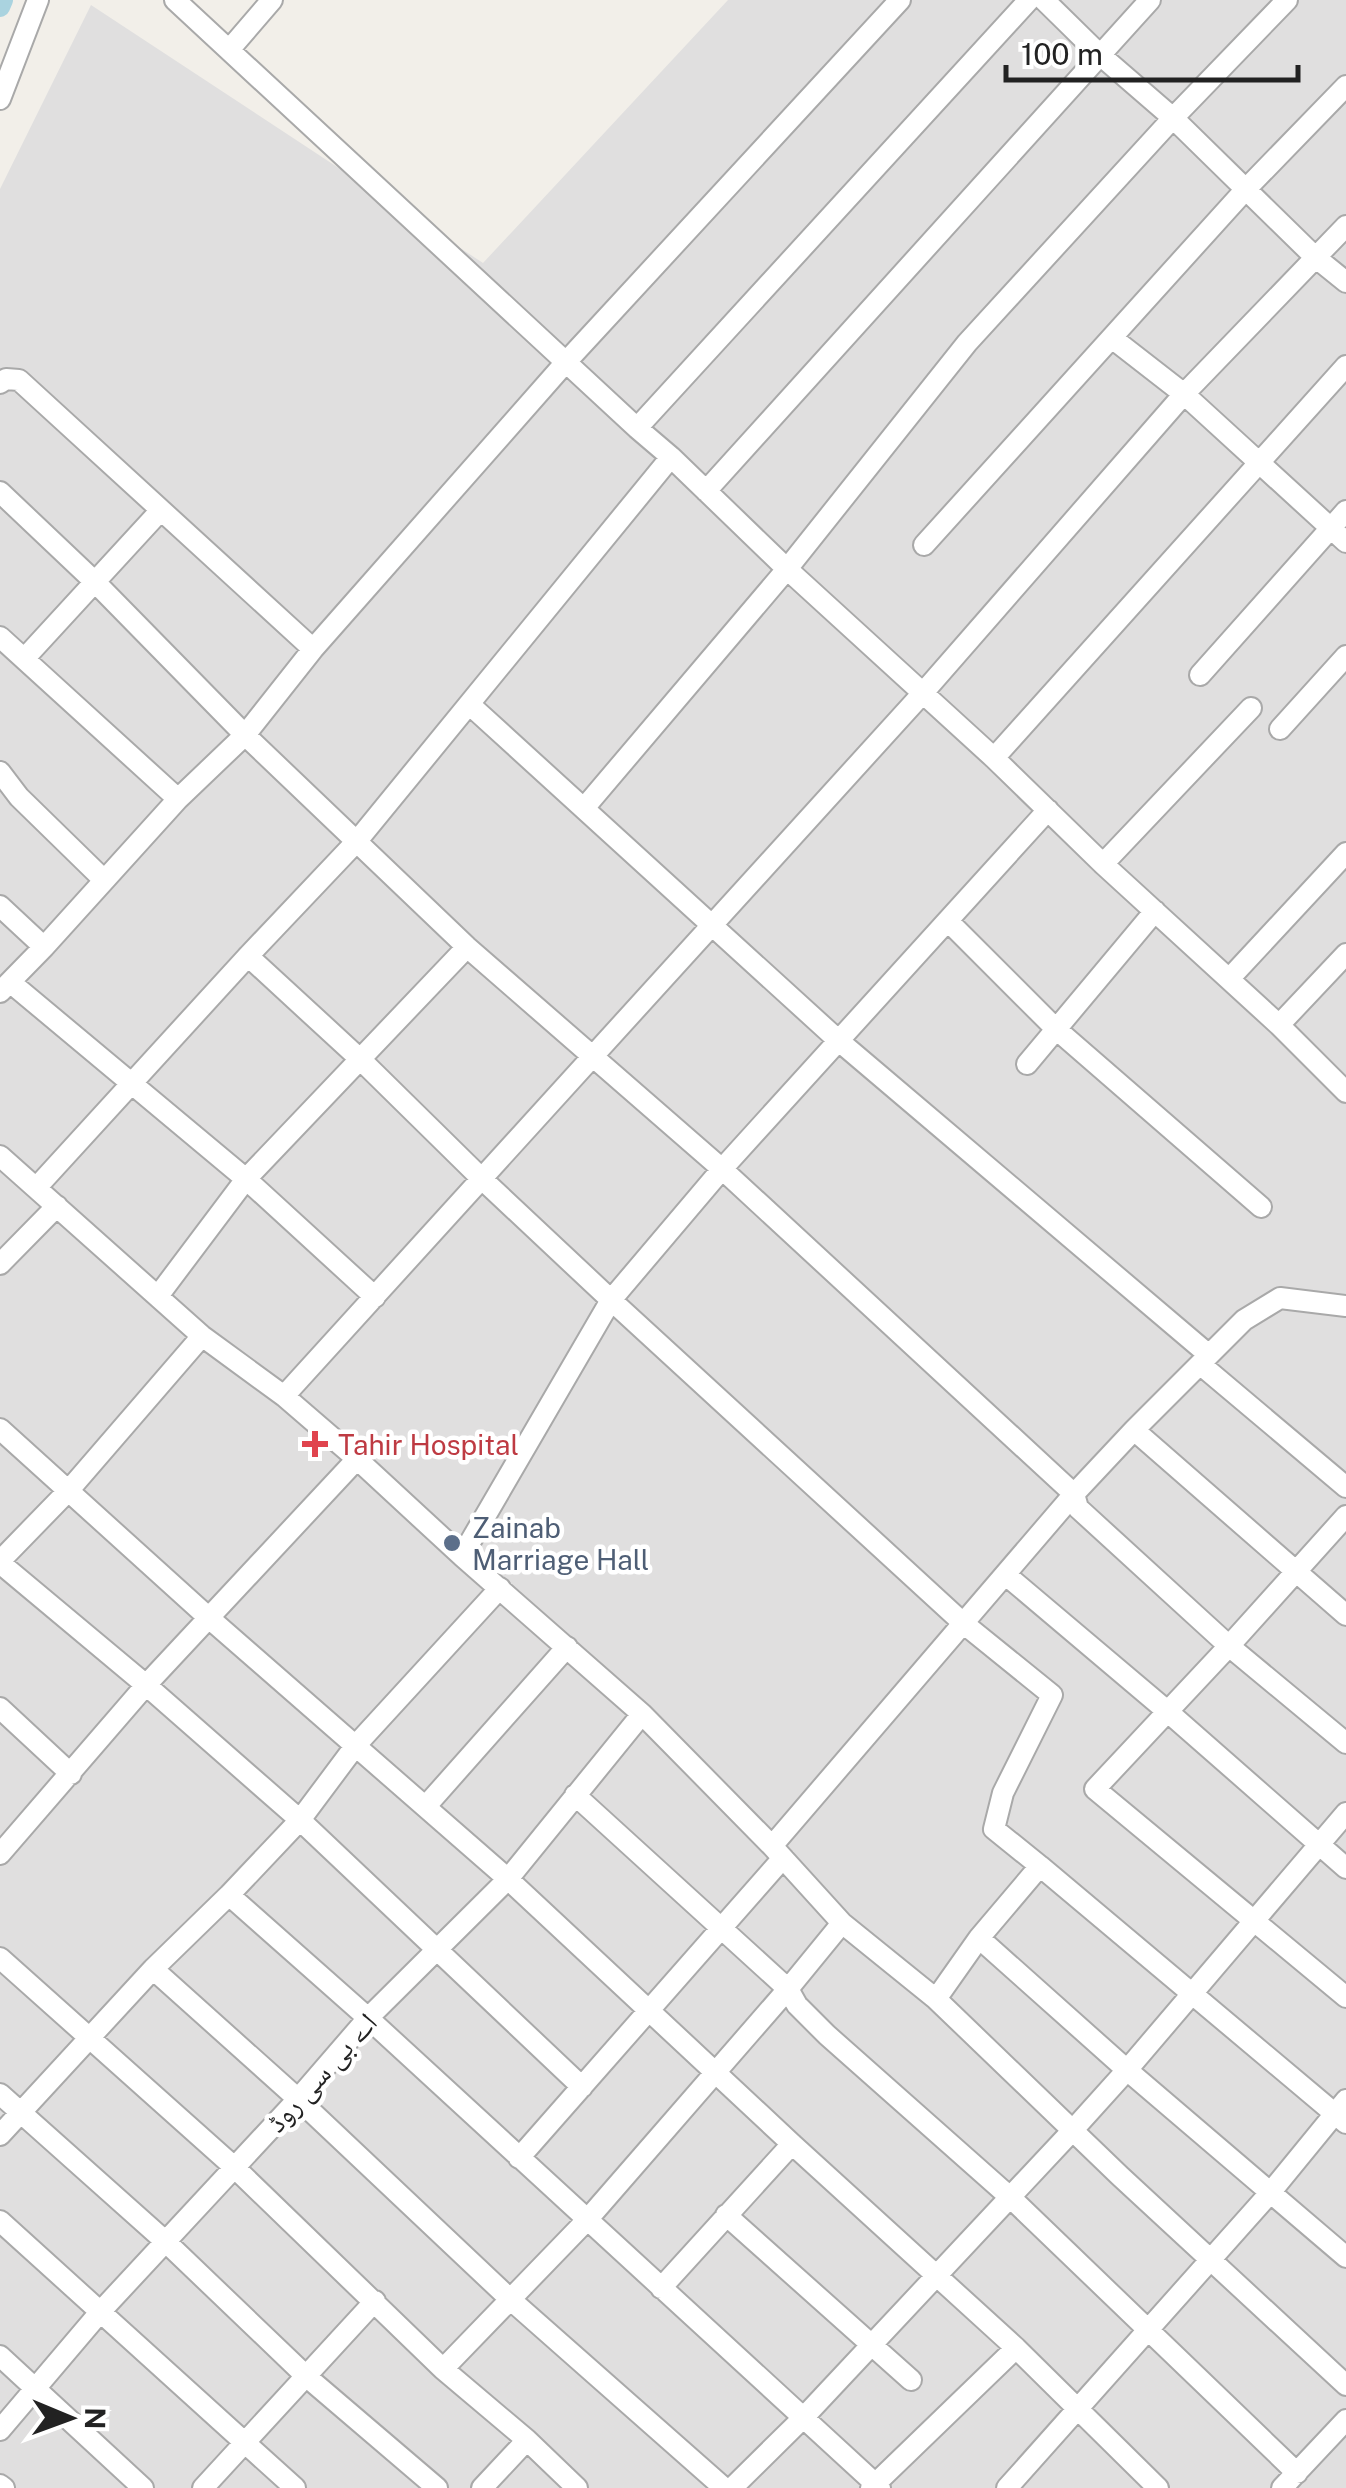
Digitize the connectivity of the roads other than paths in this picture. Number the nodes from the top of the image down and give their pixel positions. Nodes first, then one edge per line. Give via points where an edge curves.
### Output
1 (38, 0) edge
2 (175, 0) edge
3 (272, 0) edge
4 (900, 0) edge
5 (1030, 0) edge
6 (1044, 0) edge
7 (1150, 0) edge
8 (1287, 0) edge
9 (228, 50) junction
10 (1099, 54) junction
11 (1346, 86) edge
12 (0, 99) edge
13 (1173, 118) junction
14 (1246, 188) junction
15 (1346, 226) edge
16 (1315, 256) junction
17 (1346, 282) edge
18 (1112, 338) junction
19 (566, 362) junction
20 (1346, 366) edge
21 (0, 383) edge
22 (1184, 394) junction
23 (637, 428) junction
24 (671, 456) junction
25 (1258, 462) junction
26 (0, 492) edge
27 (706, 492) junction
28 (160, 510) junction
29 (1346, 511) edge
30 (1338, 534) edge
31 (924, 545) dead end
32 (787, 569) junction
33 (95, 582) junction
34 (0, 637) edge
35 (313, 650) junction
36 (1346, 656) edge
37 (24, 660) junction
38 (1200, 675) dead end
39 (922, 694) junction
40 (469, 704) junction
41 (1251, 708) dead end
42 (1280, 729) dead end
43 (245, 735) junction
44 (994, 758) junction
45 (0, 772) edge
46 (178, 799) junction
47 (584, 807) junction
48 (1048, 810) junction
49 (357, 842) junction
50 (1346, 853) edge
51 (1103, 864) junction
52 (104, 880) junction
53 (0, 906) edge
54 (1155, 911) junction
55 (948, 921) junction
56 (711, 926) junction
57 (44, 947) junction
58 (467, 947) junction
59 (1346, 954) edge
60 (248, 956) junction
61 (1229, 978) junction
62 (5, 987) edge
63 (1279, 1026) junction
64 (1056, 1029) junction
65 (838, 1042) junction
66 (592, 1055) junction
67 (361, 1060) junction
68 (1027, 1064) dead end
69 (132, 1083) junction
70 (1346, 1092) edge
71 (0, 1156) edge
72 (722, 1169) junction
73 (246, 1179) junction
74 (482, 1180) junction
75 (36, 1188) junction
76 (58, 1206) junction
77 (1261, 1208) dead end
78 (0, 1264) edge
79 (158, 1296) junction
80 (375, 1297) junction
81 (611, 1300) junction
82 (1346, 1306) edge
83 (202, 1336) junction
84 (1205, 1360) junction
85 (284, 1396) junction
86 (0, 1429) edge
87 (1134, 1430) junction
88 (357, 1459) junction
89 (1346, 1487) edge
90 (69, 1490) junction
91 (1074, 1494) junction
92 (1346, 1516) edge
93 (462, 1556) junction
94 (0, 1562) edge
95 (1294, 1571) junction
96 (1006, 1575) junction
97 (500, 1588) junction
98 (1346, 1615) edge
99 (209, 1618) junction
100 (962, 1623) junction
101 (1229, 1646) junction
102 (567, 1648) junction
103 (146, 1685) junction
104 (0, 1708) edge
105 (1167, 1710) junction
106 (642, 1714) junction
107 (1346, 1743) edge
108 (356, 1746) junction
109 (71, 1774) junction
110 (575, 1795) junction
111 (426, 1806) junction
112 (1346, 1814) edge
113 (300, 1820) junction
114 (1321, 1845) junction
115 (1, 1850) edge
116 (778, 1852) junction
117 (1040, 1866) junction
118 (1346, 1868) edge
119 (508, 1879) junction
120 (229, 1895) junction
121 (1255, 1920) junction
122 (842, 1923) junction
123 (721, 1928) junction
124 (979, 1938) junction
125 (438, 1948) junction
126 (0, 1958) edge
127 (153, 1968) junction
128 (788, 1989) junction
129 (1191, 1992) junction
130 (1346, 1998) edge
131 (936, 2000) junction
132 (650, 2010) junction
133 (368, 2018) junction
134 (89, 2038) junction
135 (1127, 2070) junction
136 (716, 2071) junction
137 (582, 2086) junction
138 (0, 2094) edge
139 (298, 2099) junction
140 (20, 2112) junction
141 (1342, 2112) edge
142 (1072, 2131) junction
143 (0, 2135) edge
144 (792, 2144) junction
145 (520, 2158) junction
146 (233, 2166) junction
147 (1270, 2193) junction
148 (1011, 2198) junction
149 (726, 2214) junction
150 (586, 2220) junction
151 (0, 2221) edge
152 (166, 2242) junction
153 (1346, 2257) edge
154 (1210, 2260) junction
155 (937, 2276) junction
156 (661, 2288) junction
157 (511, 2300) junction
158 (375, 2302) junction
159 (101, 2310) junction
160 (1147, 2330) junction
161 (872, 2345) junction
162 (1016, 2348) junction
163 (0, 2356) edge
164 (443, 2370) junction
165 (306, 2376) junction
166 (911, 2380) dead end
167 (1346, 2384) edge
168 (35, 2388) junction
169 (1078, 2409) junction
170 (804, 2417) junction
171 (1346, 2420) edge
172 (0, 2430) edge
173 (528, 2440) junction
174 (246, 2442) junction
175 (1290, 2480) edge
176 (875, 2486) edge
177 (1013, 2486) edge
178 (143, 2488) edge
179 (203, 2488) edge
180 (296, 2488) edge
181 (437, 2488) edge
182 (482, 2488) edge
183 (578, 2488) edge
184 (724, 2488) edge
185 (732, 2488) edge
186 (1158, 2488) edge

1 - 12 street
2 - 9 street
3 - 9 street
4 - 19 street
5 - 23 street
6 - 10 street
7 - 10 street
8 - 13 street
9 - 19 street
10 - 13 street
10 - 27 street
11 - 14 street
13 - 14 street
13 - 32 street via 967,342
14 - 16 street
14 - 18 street
15 - 16 street
16 - 17 street
16 - 22 street
18 - 22 street
18 - 31 street
19 - 23 street
19 - 35 street
20 - 25 street
21 - 28 street via 19,380
22 - 25 street
22 - 39 street
23 - 24 street
24 - 27 street
24 - 40 street
25 - 30 street
25 - 44 street
26 - 33 street
27 - 32 street
28 - 33 street
28 - 35 street
29 - 30 street
30 - 38 street
32 - 39 street
32 - 47 street
33 - 37 street
33 - 43 street
34 - 37 street
35 - 43 street
36 - 42 street
37 - 46 street
39 - 44 street
39 - 56 street
40 - 47 street
40 - 49 street
41 - 51 street
43 - 46 street
43 - 49 street
44 - 48 street
45 - 52 street
46 - 52 street
47 - 56 street
48 - 51 street
48 - 55 street
49 - 58 street
49 - 60 street
50 - 61 street
51 - 54 street
52 - 57 street
53 - 57 street
54 - 61 street
54 - 64 street
55 - 64 street
55 - 65 street
56 - 65 street
56 - 66 street
57 - 62 street
58 - 66 street
58 - 67 street
59 - 63 street
60 - 67 street
60 - 69 street
61 - 63 street
62 - 69 street
63 - 70 street
64 - 68 street
64 - 77 street
65 - 72 street
65 - 84 street
66 - 72 street
66 - 74 street
67 - 73 street
67 - 74 street
69 - 73 street
69 - 75 street
71 - 75 street
72 - 81 street
72 - 91 street
73 - 79 street
73 - 80 street
74 - 80 street
74 - 81 street
75 - 76 street
76 - 78 street
76 - 79 street
79 - 83 street
80 - 85 street
81 - 93 street
81 - 100 street
82 - 84 street via 1280,1298 1244,1320
83 - 85 street
83 - 90 street
84 - 87 street
84 - 89 street
85 - 88 street
86 - 90 street
87 - 91 street
87 - 95 street
88 - 93 street
88 - 99 street
90 - 94 street
90 - 99 street
91 - 96 street
91 - 101 street via 1078,1508
92 - 95 street
93 - 97 street
94 - 103 street
95 - 98 street
95 - 101 street
96 - 100 street
96 - 105 street
97 - 102 street
97 - 108 street
99 - 103 street
99 - 108 street
100 - 116 street
100 - 117 street via 1052,1695 1004,1794 994,1830
101 - 105 street
101 - 107 street
102 - 106 street
102 - 111 street
103 - 109 street
103 - 113 street
104 - 109 street
105 - 114 street
105 - 121 street via 1095,1790
106 - 110 street, اے بی سی روڈ
106 - 116 street
108 - 111 street
108 - 113 street
109 - 115 street
110 - 119 street, اے بی سی روڈ
110 - 123 street
111 - 119 street
112 - 114 street
113 - 120 street
113 - 125 street
114 - 118 street
114 - 121 street
116 - 122 street
116 - 123 street
117 - 124 street
117 - 129 street
119 - 125 street, اے بی سی روڈ
119 - 132 street
120 - 127 street
120 - 133 street
121 - 129 street
121 - 130 street
122 - 128 street
122 - 131 street
123 - 128 street
123 - 132 street
124 - 131 street
124 - 135 street
125 - 133 street, اے بی سی روڈ
125 - 137 street
126 - 134 street
127 - 134 street
127 - 139 street
128 - 136 street
128 - 148 street via 827,2034
129 - 135 street
129 - 141 street
131 - 142 street
132 - 136 street
132 - 137 street
133 - 139 street, اے بی سی روڈ
133 - 145 street
134 - 140 street
134 - 146 street
135 - 142 street
135 - 147 street
136 - 144 street
136 - 150 street
137 - 145 street
138 - 140 street
139 - 146 street, اے بی سی روڈ
139 - 157 street
140 - 143 street
140 - 152 street
141 - 147 street
142 - 148 street
142 - 154 street
144 - 149 street
144 - 155 street
145 - 150 street
146 - 152 street, اے بی سی روڈ
146 - 158 street
147 - 153 street
147 - 154 street
148 - 155 street
148 - 160 street
149 - 156 street
149 - 161 street
150 - 156 street
150 - 157 street
151 - 159 street
152 - 159 street, اے بی سی روڈ
152 - 165 street
154 - 160 street
154 - 167 street
155 - 161 street
155 - 162 street
156 - 170 street
157 - 164 street
157 - 184 street
158 - 164 street
158 - 165 street
159 - 168 street, اے بی سی روڈ
159 - 174 street
160 - 169 street
160 - 175 street
161 - 166 street
161 - 170 street
162 - 169 street
162 - 176 street
163 - 168 street
164 - 173 street
165 - 174 street
165 - 181 street
168 - 172 street, اے بی سی روڈ
168 - 178 street
169 - 177 street
169 - 186 street
170 - 176 street
170 - 185 street
171 - 175 street
173 - 182 street
173 - 183 street
174 - 179 street
174 - 180 street

